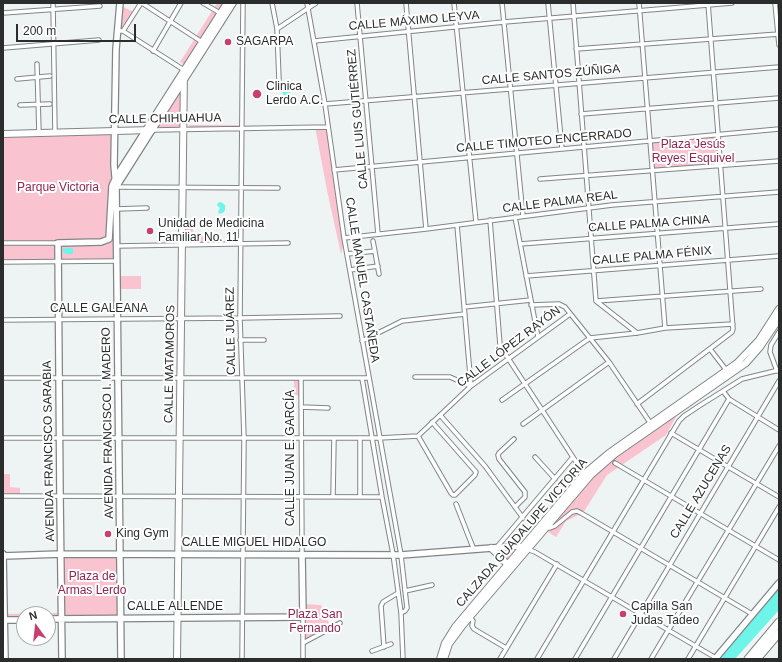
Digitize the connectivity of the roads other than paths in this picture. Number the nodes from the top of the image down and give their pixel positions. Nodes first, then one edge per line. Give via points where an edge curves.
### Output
1 (53, 3) edge
2 (120, 3) edge
3 (141, 3) edge
4 (181, 3) edge
5 (203, 3) edge
6 (227, 3) edge
7 (232, 3) edge
8 (243, 3) edge
9 (272, 3) edge
10 (307, 3) edge
11 (316, 3) edge
12 (357, 3) edge
13 (406, 3) edge
14 (454, 3) edge
15 (502, 3) edge
16 (548, 3) edge
17 (573, 3) edge
18 (639, 3) edge
19 (732, 3) edge
20 (775, 3) edge
21 (708, 4) edge
22 (100, 6) dead end
23 (53, 9) junction
24 (308, 9) junction
25 (639, 11) junction
26 (3, 13) edge
27 (220, 14) junction
28 (574, 17) junction
29 (549, 19) junction
30 (170, 22) junction
31 (504, 22) junction
32 (456, 27) junction
33 (277, 29) junction
34 (120, 31) junction
35 (409, 32) junction
36 (779, 34) edge
37 (361, 36) junction
38 (711, 39) junction
39 (99, 40) dead end
40 (314, 41) junction
41 (202, 42) junction
42 (54, 44) junction
43 (642, 44) junction
44 (779, 45) edge
45 (3, 48) edge
46 (576, 49) junction
47 (153, 51) junction
48 (37, 64) dead end
49 (779, 66) edge
50 (184, 70) junction
51 (713, 72) junction
52 (50, 76) dead end
53 (38, 77) junction
54 (645, 78) junction
55 (17, 79) dead end
56 (185, 79) junction
57 (279, 80) dead end
58 (579, 83) junction
59 (556, 85) junction
60 (511, 89) junction
61 (463, 93) junction
62 (415, 97) junction
63 (779, 98) edge
64 (367, 101) junction
65 (715, 103) junction
66 (39, 104) junction
67 (50, 104) dead end
68 (325, 104) junction
69 (20, 105) dead end
70 (648, 108) junction
71 (581, 114) junction
72 (156, 115) junction
73 (328, 127) junction
74 (242, 128) junction
75 (135, 130) junction
76 (149, 130) junction
77 (184, 130) junction
78 (779, 130) edge
79 (114, 131) junction
80 (55, 133) junction
81 (3, 134) edge
82 (40, 134) junction
83 (718, 135) junction
84 (650, 141) junction
85 (584, 147) junction
86 (562, 149) junction
87 (517, 153) junction
88 (469, 157) junction
89 (779, 160) edge
90 (420, 162) junction
91 (720, 165) junction
92 (373, 166) junction
93 (334, 170) junction
94 (653, 171) junction
95 (586, 176) junction
96 (116, 177) junction
97 (540, 179) dead end
98 (114, 187) junction
99 (183, 188) junction
100 (241, 188) junction
101 (278, 188) dead end
102 (779, 192) edge
103 (722, 196) junction
104 (655, 202) junction
105 (147, 208) dead end
106 (588, 208) junction
107 (116, 209) junction
108 (523, 216) junction
109 (515, 217) junction
110 (490, 220) junction
111 (476, 222) junction
112 (779, 224) edge
113 (457, 225) junction
114 (726, 228) junction
115 (426, 229) junction
116 (378, 234) junction
117 (657, 234) junction
118 (344, 238) junction
119 (591, 239) junction
120 (373, 241) dead end
121 (3, 243) edge
122 (58, 243) junction
123 (288, 243) dead end
124 (240, 244) junction
125 (520, 244) junction
126 (182, 245) junction
127 (117, 246) junction
128 (374, 251) junction
129 (347, 254) junction
130 (779, 256) edge
131 (729, 260) junction
132 (58, 261) junction
133 (117, 261) junction
134 (3, 262) edge
135 (378, 266) junction
136 (660, 266) junction
137 (350, 270) junction
138 (593, 271) junction
139 (379, 274) dead end
140 (526, 276) junction
141 (761, 290) dead end
142 (731, 292) junction
143 (662, 296) junction
144 (531, 300) junction
145 (596, 301) junction
146 (496, 304) junction
147 (532, 305) junction
148 (464, 307) junction
149 (779, 309) edge
150 (465, 314) junction
151 (570, 314) junction
152 (340, 316) dead end
153 (182, 318) junction
154 (240, 318) junction
155 (59, 319) junction
156 (117, 319) junction
157 (779, 319) edge
158 (3, 320) edge
159 (733, 324) junction
160 (665, 328) junction
161 (779, 332) edge
162 (637, 333) junction
163 (538, 337) junction
164 (590, 338) junction
165 (240, 340) junction
166 (264, 340) dead end
167 (362, 341) junction
168 (710, 349) junction
169 (508, 358) junction
170 (609, 362) junction
171 (778, 370) edge
172 (727, 371) junction
173 (415, 377) dead end
174 (3, 378) edge
175 (59, 378) junction
176 (118, 378) junction
177 (181, 378) junction
178 (242, 378) junction
179 (301, 378) junction
180 (362, 378) junction
181 (368, 378) junction
182 (779, 381) edge
183 (525, 384) junction
184 (471, 386) junction
185 (723, 391) junction
186 (729, 399) junction
187 (502, 400) dead end
188 (637, 404) junction
189 (301, 407) junction
190 (328, 408) dead end
191 (542, 410) junction
192 (440, 415) junction
193 (757, 417) junction
194 (432, 422) junction
195 (523, 424) dead end
196 (651, 424) junction
197 (779, 430) edge
198 (671, 433) junction
199 (418, 436) junction
200 (3, 438) edge
201 (59, 438) junction
202 (119, 438) junction
203 (180, 438) junction
204 (244, 438) junction
205 (302, 438) junction
206 (334, 438) junction
207 (360, 438) junction
208 (372, 438) junction
209 (379, 438) junction
210 (514, 439) dead end
211 (779, 446) edge
212 (699, 450) junction
213 (535, 457) dead end
214 (573, 457) junction
215 (615, 463) dead end
216 (728, 467) junction
217 (584, 474) junction
218 (555, 479) junction
219 (644, 480) junction
220 (756, 484) junction
221 (3, 496) edge
222 (60, 496) junction
223 (119, 496) junction
224 (180, 496) junction
225 (243, 496) junction
226 (671, 496) junction
227 (302, 497) junction
228 (333, 497) junction
229 (360, 497) junction
230 (382, 497) junction
231 (779, 497) edge
232 (456, 504) dead end
233 (515, 507) junction
234 (779, 507) edge
235 (700, 514) junction
236 (523, 518) junction
237 (546, 527) junction
238 (728, 530) junction
239 (613, 532) junction
240 (526, 546) junction
241 (755, 546) junction
242 (494, 548) junction
243 (641, 548) junction
244 (474, 550) junction
245 (61, 554) junction
246 (120, 554) junction
247 (179, 554) junction
248 (243, 554) junction
249 (302, 554) junction
250 (393, 554) junction
251 (3, 555) edge
252 (400, 555) junction
253 (779, 560) edge
254 (507, 564) junction
255 (557, 564) junction
256 (670, 565) junction
257 (584, 580) junction
258 (698, 582) junction
259 (779, 583) edge
260 (432, 585) dead end
261 (405, 592) junction
262 (398, 593) junction
263 (612, 596) junction
264 (725, 598) junction
265 (401, 613) junction
266 (641, 614) junction
267 (752, 614) junction
268 (470, 617) junction
269 (178, 618) junction
270 (242, 618) junction
271 (302, 618) junction
272 (56, 619) edge
273 (63, 619) junction
274 (120, 619) junction
275 (4, 620) edge
276 (16, 620) edge
277 (779, 622) edge
278 (340, 623) dead end
279 (669, 630) junction
280 (779, 633) edge
281 (303, 643) junction
282 (391, 644) dead end
283 (696, 646) junction
284 (384, 647) junction
285 (506, 648) junction
286 (372, 651) dead end
287 (4, 659) edge
288 (62, 659) edge
289 (121, 659) edge
290 (177, 659) edge
291 (242, 659) edge
292 (303, 659) edge
293 (403, 659) edge
294 (440, 659) edge
295 (444, 659) edge
296 (500, 659) edge
297 (538, 659) edge
298 (575, 659) edge
299 (614, 659) edge
300 (651, 659) edge
301 (688, 659) edge
302 (716, 659) edge
303 (748, 659) edge
304 (757, 659) edge

1 - 23 street
2 - 34 main road
3 - 30 street
3 - 34 street
4 - 30 street
5 - 27 street
6 - 27 main road
7 - 56 main road
8 - 74 street, CALLE JUÁREZ
9 - 33 street
10 - 24 street, CALLE MANUEL CASTAÑEDA
11 - 24 street
12 - 37 street, CALLE LUIS GUTIÉRREZ
13 - 35 street
14 - 32 street
15 - 31 street
16 - 29 street
17 - 28 street
18 - 25 street
19 - 21 street, CALLE MÁXIMO LEYVA
20 - 36 street
21 - 25 street, CALLE MÁXIMO LEYVA
21 - 38 street
22 - 23 street
23 - 26 street
23 - 42 street
24 - 33 street
24 - 40 street, CALLE MANUEL CASTAÑEDA
25 - 28 street, CALLE MÁXIMO LEYVA
25 - 43 street
27 - 41 main road
28 - 29 street, CALLE MÁXIMO LEYVA
28 - 46 street
29 - 31 street, CALLE MÁXIMO LEYVA
29 - 59 street
30 - 41 street
30 - 47 street
31 - 32 street, CALLE MÁXIMO LEYVA
31 - 60 street
32 - 35 street, CALLE MÁXIMO LEYVA
32 - 61 street
33 - 57 street
34 - 47 street
34 - 79 main road
35 - 37 street, CALLE MÁXIMO LEYVA
35 - 62 street
36 - 38 street
36 - 44 street
37 - 40 street, CALLE MÁXIMO LEYVA
37 - 64 street, CALLE LUIS GUTIÉRREZ
38 - 43 street
38 - 51 street
39 - 42 street
40 - 68 street, CALLE MANUEL CASTAÑEDA
41 - 50 main road
42 - 45 street
42 - 80 street
43 - 46 street
43 - 54 street
46 - 58 street
47 - 50 street
48 - 53 street
49 - 51 street, CALLE SANTOS ZÚÑIGA
50 - 56 main road, CALLE MATAMOROS
50 - 72 main road
51 - 54 street, CALLE SANTOS ZÚÑIGA
51 - 65 street
52 - 53 street
53 - 55 street
53 - 66 street
54 - 58 street, CALLE SANTOS ZÚÑIGA
54 - 70 street
56 - 76 main road
56 - 77 main road, CALLE MATAMOROS
58 - 59 street, CALLE SANTOS ZÚÑIGA
58 - 71 street
59 - 60 street, CALLE SANTOS ZÚÑIGA
59 - 86 street
60 - 61 street, CALLE SANTOS ZÚÑIGA
60 - 87 street
61 - 62 street, CALLE SANTOS ZÚÑIGA
61 - 88 street
62 - 64 street, CALLE SANTOS ZÚÑIGA
62 - 90 street
63 - 65 street
64 - 68 street, CALLE SANTOS ZÚÑIGA
64 - 92 street, CALLE LUIS GUTIÉRREZ
65 - 70 street
65 - 83 street
66 - 67 street
66 - 69 street
66 - 82 street
68 - 73 street, CALLE MANUEL CASTAÑEDA
70 - 71 street
70 - 84 street
71 - 85 street
72 - 75 main road via 146,126
72 - 76 main road
73 - 74 street, CALLE CHIHUAHUA
73 - 93 street, CALLE MANUEL CASTAÑEDA
74 - 77 street, CALLE CHIHUAHUA
74 - 100 street, CALLE JUÁREZ
75 - 76 main road, CALLE CHIHUAHUA
75 - 79 main road, CALLE CHIHUAHUA
76 - 77 street, CALLE CHIHUAHUA
76 - 96 main road
76 - 98 main road
77 - 99 main road, CALLE MATAMOROS
78 - 83 street, CALLE TIMOTEO ENCERRADO
79 - 80 main road, CALLE CHIHUAHUA
79 - 96 main road
80 - 82 main road, CALLE CHIHUAHUA
81 - 82 main road, CALLE CHIHUAHUA
83 - 84 street, CALLE TIMOTEO ENCERRADO
83 - 91 street
84 - 85 street, CALLE TIMOTEO ENCERRADO
84 - 94 street
85 - 86 street, CALLE TIMOTEO ENCERRADO
85 - 95 street
86 - 87 street, CALLE TIMOTEO ENCERRADO
87 - 88 street, CALLE TIMOTEO ENCERRADO
87 - 108 street
88 - 90 street, CALLE TIMOTEO ENCERRADO
88 - 111 street
89 - 91 street
90 - 92 street, CALLE TIMOTEO ENCERRADO
90 - 115 street
91 - 94 street
91 - 103 street
92 - 93 street, CALLE TIMOTEO ENCERRADO
92 - 116 street, CALLE LUIS GUTIÉRREZ
93 - 118 street, CALLE MANUEL CASTAÑEDA
94 - 95 street
94 - 104 street
95 - 97 street
95 - 106 street
96 - 98 main road
98 - 99 street
98 - 107 main road, AVENIDA FRANCISCO I. MADERO
98 - 122 main road via 109,239 101,242
99 - 100 street
99 - 126 main road, CALLE MATAMOROS
100 - 101 street
100 - 124 street, CALLE JUÁREZ
102 - 103 street, CALLE PALMA REAL
103 - 104 street, CALLE PALMA REAL
103 - 114 street
104 - 106 street, CALLE PALMA REAL
104 - 117 street
105 - 107 street
106 - 108 street, CALLE PALMA REAL
106 - 119 street
107 - 127 main road, AVENIDA FRANCISCO I. MADERO
108 - 109 street, CALLE PALMA REAL
109 - 110 street, CALLE PALMA REAL
109 - 125 street
110 - 111 street, CALLE PALMA REAL
110 - 146 street
111 - 113 street, CALLE PALMA REAL
112 - 114 street, CALLE PALMA CHINA
113 - 115 street, CALLE PALMA REAL
113 - 148 street
114 - 117 street, CALLE PALMA CHINA
114 - 131 street
115 - 116 street, CALLE PALMA REAL
116 - 118 street, CALLE PALMA REAL
117 - 119 street, CALLE PALMA CHINA
117 - 136 street
118 - 129 street, CALLE MANUEL CASTAÑEDA
119 - 125 street, CALLE PALMA CHINA
119 - 138 street
120 - 128 street
121 - 122 street
122 - 132 main road, AVENIDA FRANCISCO SARABIA
123 - 124 street
124 - 126 street
124 - 154 street, CALLE JUÁREZ
125 - 140 street
126 - 127 street
126 - 153 main road, CALLE MATAMOROS
127 - 133 main road, AVENIDA FRANCISCO I. MADERO
128 - 129 street
128 - 135 street
129 - 137 street, CALLE MANUEL CASTAÑEDA
130 - 131 street, CALLE PALMA FÉNIX
131 - 136 street, CALLE PALMA FÉNIX
131 - 142 street
132 - 133 street
132 - 134 street
132 - 155 main road, AVENIDA FRANCISCO SARABIA
133 - 156 main road, AVENIDA FRANCISCO I. MADERO
135 - 137 street
135 - 139 street
136 - 138 street, CALLE PALMA FÉNIX
136 - 143 street
137 - 167 street, CALLE MANUEL CASTAÑEDA
138 - 140 street, CALLE PALMA FÉNIX
138 - 145 street
140 - 144 street
141 - 142 street
142 - 143 street
142 - 159 street
143 - 145 street
143 - 160 street
144 - 146 street
144 - 147 street
145 - 162 street
146 - 148 street
146 - 169 street via 500,345
147 - 151 street via 559,304
147 - 163 street
148 - 150 street
149 - 172 main road, CALZADA GUADALUPE VICTORIA via 752,349
150 - 167 street via 402,321
150 - 184 street
151 - 163 street, CALLE LÓPEZ RAYÓN
151 - 164 street
152 - 154 street, CALLE GALEANA
153 - 154 street, CALLE GALEANA
153 - 156 street, CALLE GALEANA
153 - 177 main road, CALLE MATAMOROS
154 - 165 street, CALLE JUÁREZ
155 - 156 street, CALLE GALEANA
155 - 158 street, CALLE GALEANA
155 - 175 main road, AVENIDA FRANCISCO SARABIA
156 - 176 main road, AVENIDA FRANCISCO I. MADERO
157 - 237 main road, CALZADA GUADALUPE VICTORIA via 746,362 605,462 590,475
159 - 160 street
159 - 168 street via 732,332
160 - 162 street
161 - 171 street via 770,352
162 - 164 street
163 - 169 street, CALLE LÓPEZ RAYÓN
164 - 170 street
164 - 183 street
165 - 166 street
165 - 178 street, CALLE JUÁREZ
167 - 181 street, CALLE MANUEL CASTAÑEDA
168 - 172 street
168 - 188 street
169 - 183 street
169 - 184 street, CALLE LÓPEZ RAYÓN
170 - 188 street
170 - 191 street
171 - 185 street via 742,379
172 - 196 main road, CALZADA GUADALUPE VICTORIA
173 - 184 street via 450,377
174 - 175 street
175 - 176 street
175 - 201 main road, AVENIDA FRANCISCO SARABIA
176 - 177 street
176 - 202 main road, AVENIDA FRANCISCO I. MADERO
177 - 178 street
177 - 203 main road, CALLE MATAMOROS
178 - 179 street
178 - 204 street, CALLE JUÁREZ
179 - 180 street
179 - 189 street, CALLE JUAN E. GARCÍA
180 - 181 street
180 - 208 street, CALLE MANUEL CASTAÑEDA
181 - 209 street, CALLE MANUEL CASTAÑEDA
182 - 193 street, CALLE AZUCENAS
183 - 187 street
183 - 191 street
184 - 192 street, CALLE LÓPEZ RAYÓN
185 - 186 street
185 - 198 street via 684,416
186 - 193 street
186 - 212 street
188 - 196 street
189 - 190 street
189 - 205 street, CALLE JUAN E. GARCÍA
191 - 195 street
191 - 214 street
192 - 194 street, CALLE LÓPEZ RAYÓN
192 - 233 street via 486,466
193 - 197 street
193 - 216 street, CALLE AZUCENAS
194 - 199 street, CALLE LÓPEZ RAYÓN
194 - 199 street via 475,470 475,475 455,494 451,493
196 - 217 main road, CALZADA GUADALUPE VICTORIA via 609,452
198 - 212 street
198 - 219 street
199 - 209 street
200 - 201 street
201 - 202 street
201 - 222 main road, AVENIDA FRANCISCO SARABIA
202 - 203 street
202 - 223 main road, AVENIDA FRANCISCO I. MADERO
203 - 204 street
203 - 224 main road, CALLE MATAMOROS
204 - 205 street
204 - 225 street, CALLE JUÁREZ
205 - 206 street
205 - 227 street, CALLE JUAN E. GARCÍA
206 - 207 street
206 - 228 street
207 - 208 street
207 - 229 street
208 - 209 street
208 - 230 street, CALLE MANUEL CASTAÑEDA
209 - 252 street, CALLE MANUEL CASTAÑEDA
210 - 233 street via 498,455 525,492 525,497
211 - 220 street
212 - 216 street
212 - 226 street
213 - 218 street
214 - 217 street
214 - 218 street
215 - 219 street
216 - 220 street
216 - 235 street, CALLE AZUCENAS
217 - 240 main road, CALZADA GUADALUPE VICTORIA
218 - 236 street
219 - 226 street
219 - 239 street
220 - 231 street
220 - 238 street
221 - 222 street
222 - 223 street
222 - 245 main road, AVENIDA FRANCISCO SARABIA
223 - 224 street
223 - 246 main road, AVENIDA FRANCISCO I. MADERO
224 - 225 street
224 - 247 main road, CALLE MATAMOROS
225 - 227 street
225 - 248 street, CALLE JUÁREZ
226 - 235 street
226 - 243 street
227 - 228 street
227 - 249 street, CALLE JUAN E. GARCÍA
228 - 229 street
229 - 230 street
230 - 250 street, CALLE MANUEL CASTAÑEDA
232 - 244 street
233 - 236 street
234 - 241 street
235 - 238 street
235 - 256 street, CALLE AZUCENAS
236 - 242 street
237 - 239 street via 555,526 577,511
237 - 240 main road, CALZADA GUADALUPE VICTORIA
238 - 241 street
238 - 258 street
239 - 243 street
239 - 257 street
240 - 242 main road, CALLE MIGUEL HIDALGO via 520,542
240 - 254 main road, CALZADA GUADALUPE VICTORIA
240 - 255 street
240 - 268 main road, CALZADA GUADALUPE VICTORIA
241 - 253 street
241 - 264 street
242 - 244 main road, CALLE MIGUEL HIDALGO
242 - 254 main road
243 - 256 street
243 - 263 street
244 - 252 main road, CALLE MIGUEL HIDALGO
245 - 246 main road, CALLE MIGUEL HIDALGO
245 - 251 main road, CALLE MIGUEL HIDALGO
245 - 273 main road, AVENIDA FRANCISCO SARABIA
246 - 247 main road, CALLE MIGUEL HIDALGO
246 - 274 main road, AVENIDA FRANCISCO I. MADERO
247 - 248 main road, CALLE MIGUEL HIDALGO
247 - 269 main road, CALLE MATAMOROS
248 - 249 main road, CALLE MIGUEL HIDALGO
248 - 270 street, CALLE JUÁREZ
249 - 250 main road, CALLE MIGUEL HIDALGO
249 - 271 main road, CALLE JUAN E. GARCÍA
250 - 252 main road, CALLE MIGUEL HIDALGO
250 - 262 street, CALLE MANUEL CASTAÑEDA
251 - 275 main road
252 - 261 street, CALLE MANUEL CASTAÑEDA
254 - 294 main road, CALZADA GUADALUPE VICTORIA via 455,627 444,643
255 - 257 street
255 - 285 street
256 - 258 street
256 - 266 street, CALLE AZUCENAS
257 - 263 street
257 - 297 street
258 - 264 street
258 - 279 street
259 - 267 main road
260 - 261 street
261 - 265 street, CALLE MANUEL CASTAÑEDA via 407,610
262 - 265 street, CALLE MANUEL CASTAÑEDA
262 - 284 street via 381,606
263 - 266 street
263 - 298 street
264 - 267 street
264 - 283 street
265 - 293 street
266 - 279 street
266 - 299 street, CALLE AZUCENAS
267 - 302 main road
268 - 285 street via 474,629
268 - 295 main road, CALZADA GUADALUPE VICTORIA via 449,644
269 - 270 main road, CALLE ALLENDE
269 - 274 main road, CALLE ALLENDE
269 - 290 main road, CALLE MATAMOROS
270 - 271 main road, CALLE ALLENDE
270 - 291 street, CALLE JUÁREZ
271 - 281 street, CALLE JUAN E. GARCÍA
272 - 273 main road, CALLE ALLENDE
273 - 274 main road, CALLE ALLENDE
273 - 288 main road, AVENIDA FRANCISCO SARABIA
274 - 289 main road, AVENIDA FRANCISCO I. MADERO
275 - 276 main road
275 - 287 main road
277 - 303 highway
278 - 281 street
279 - 283 street
279 - 300 street
280 - 304 highway
281 - 292 street, CALLE JUAN E. GARCÍA
282 - 284 street
283 - 301 street
283 - 302 street
284 - 286 street
285 - 296 street

